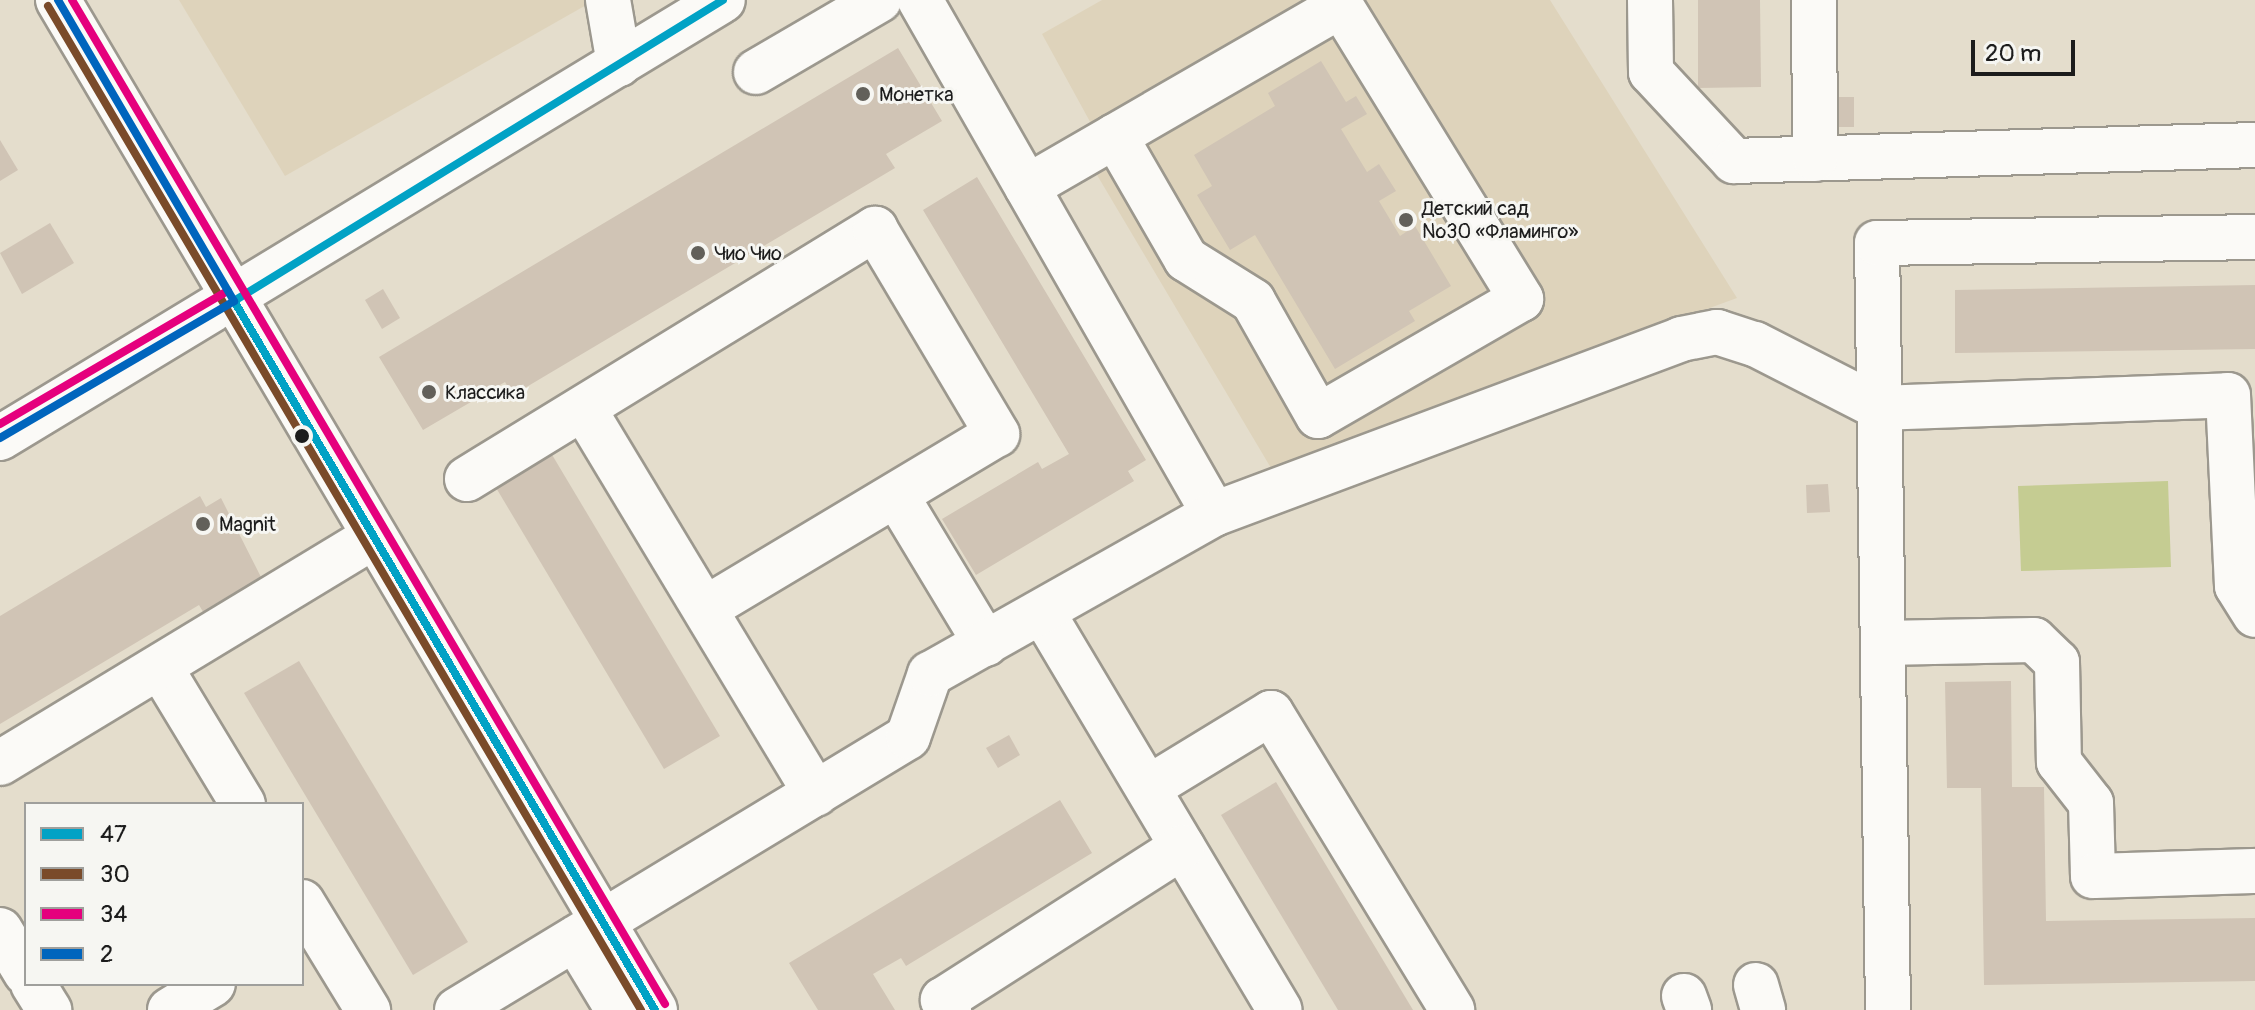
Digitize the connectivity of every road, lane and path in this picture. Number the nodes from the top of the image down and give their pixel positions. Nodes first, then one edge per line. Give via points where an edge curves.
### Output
1 (58, 0) edge
2 (608, 0) edge
3 (723, 0) edge
4 (879, 0) edge
5 (920, 0) edge
6 (1650, 0) edge
7 (1814, 0) edge
8 (619, 64) junction
9 (756, 72) dead end
10 (1115, 136) junction
11 (2255, 145) edge
12 (1815, 159) junction
13 (1027, 187) junction
14 (2255, 237) edge
15 (234, 301) junction
16 (1880, 408) junction
17 (585, 411) junction
18 (0, 438) edge
19 (467, 479) dead end
20 (896, 495) junction
21 (1214, 514) junction
22 (371, 538) junction
23 (705, 609) junction
24 (1043, 613) junction
25 (2255, 615) edge
26 (1883, 643) junction
27 (986, 644) junction
28 (160, 667) junction
29 (0, 763) edge
30 (1148, 788) junction
31 (816, 794) junction
32 (242, 802) edge
33 (1182, 847) junction
34 (2255, 871) edge
35 (306, 918) edge
36 (0, 930) edge
37 (589, 931) junction
38 (24, 970) edge
39 (34, 986) edge
40 (210, 986) edge
41 (49, 1010) edge
42 (170, 1010) edge
43 (368, 1010) edge
44 (457, 1010) edge
45 (618, 1010) edge
46 (655, 1010) edge
47 (949, 1010) edge
48 (1280, 1010) edge
49 (1452, 1010) edge
50 (1888, 1010) edge

1 - 15 street
2 - 8 street
3 - 8 street
4 - 9 street
5 - 13 street
6 - 12 street via 1651,72 1734,161
7 - 12 street
8 - 15 street
10 - 10 street via 1341,6 1521,299 1318,416 1253,301 1186,259
10 - 13 street
11 - 12 street
13 - 21 street
14 - 16 street via 1877,243
15 - 18 street
15 - 22 street
16 - 21 street via 1717,332 1681,339
16 - 25 street via 2228,395 2237,586
16 - 26 street
17 - 19 street
17 - 20 street via 875,229 997,434
17 - 23 street
20 - 23 street
20 - 27 street
21 - 24 street
22 - 28 street
22 - 37 street
23 - 31 street
24 - 27 street
24 - 30 street
26 - 34 street via 2034,640 2057,662 2059,762 2091,803 2093,876
26 - 50 street
27 - 31 street via 930,674 908,737
28 - 29 street
28 - 32 street
30 - 33 street
30 - 49 street via 1271,713
31 - 37 street
33 - 47 street via 943,1000
33 - 48 street
35 - 43 street
36 - 38 street
37 - 44 street
37 - 45 street
37 - 46 street
39 - 41 street
40 - 42 street

